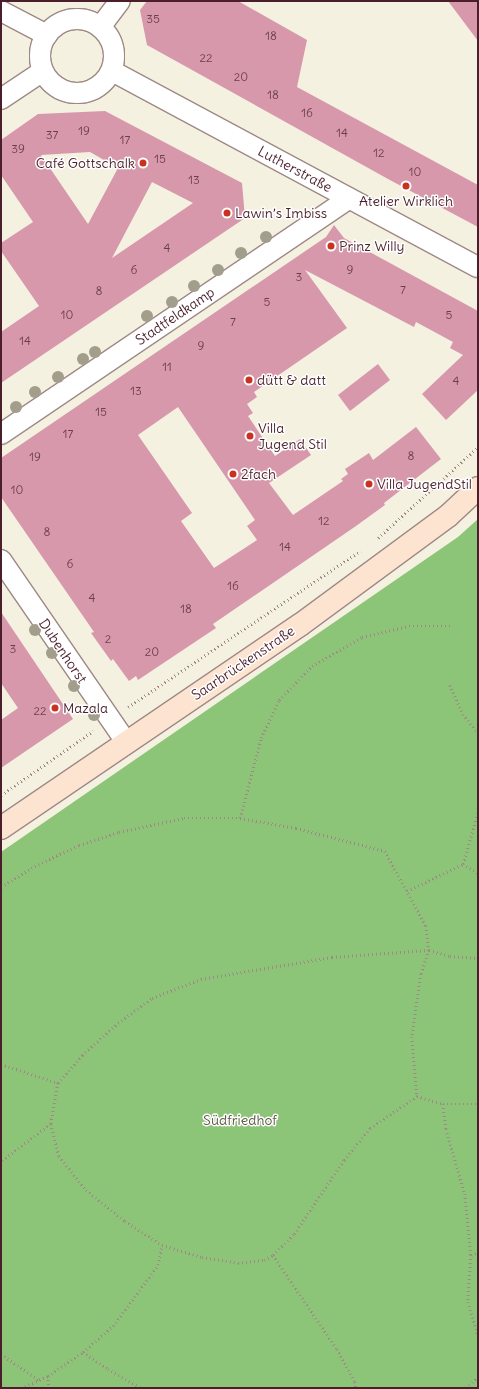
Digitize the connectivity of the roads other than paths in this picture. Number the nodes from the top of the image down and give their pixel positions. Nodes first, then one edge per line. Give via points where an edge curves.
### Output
1 (120, 1) edge
2 (1, 11) edge
3 (101, 26) junction
4 (47, 35) junction
5 (43, 71) junction
6 (112, 71) junction
7 (1, 99) edge
8 (349, 198) junction
9 (478, 267) edge
10 (1, 434) edge
11 (478, 488) edge
12 (1, 560) edge
13 (126, 742) junction
14 (1, 828) edge

1 - 3 street
2 - 4 street
3 - 4 street via 89,20 76,18 62,21 51,28
3 - 6 street via 109,35 114,47
4 - 5 street via 40,50
5 - 6 street via 50,83 63,91 77,94 91,91 104,83
5 - 7 street
6 - 8 street, Lutherstraße
8 - 9 street, Lutherstraße
8 - 10 street, Stadtfeldkamp
11 - 13 street, Saarbrückenstraße via 448,516 300,625
12 - 13 street, Dubenhorst
13 - 14 street, Saarbrückenstraße

